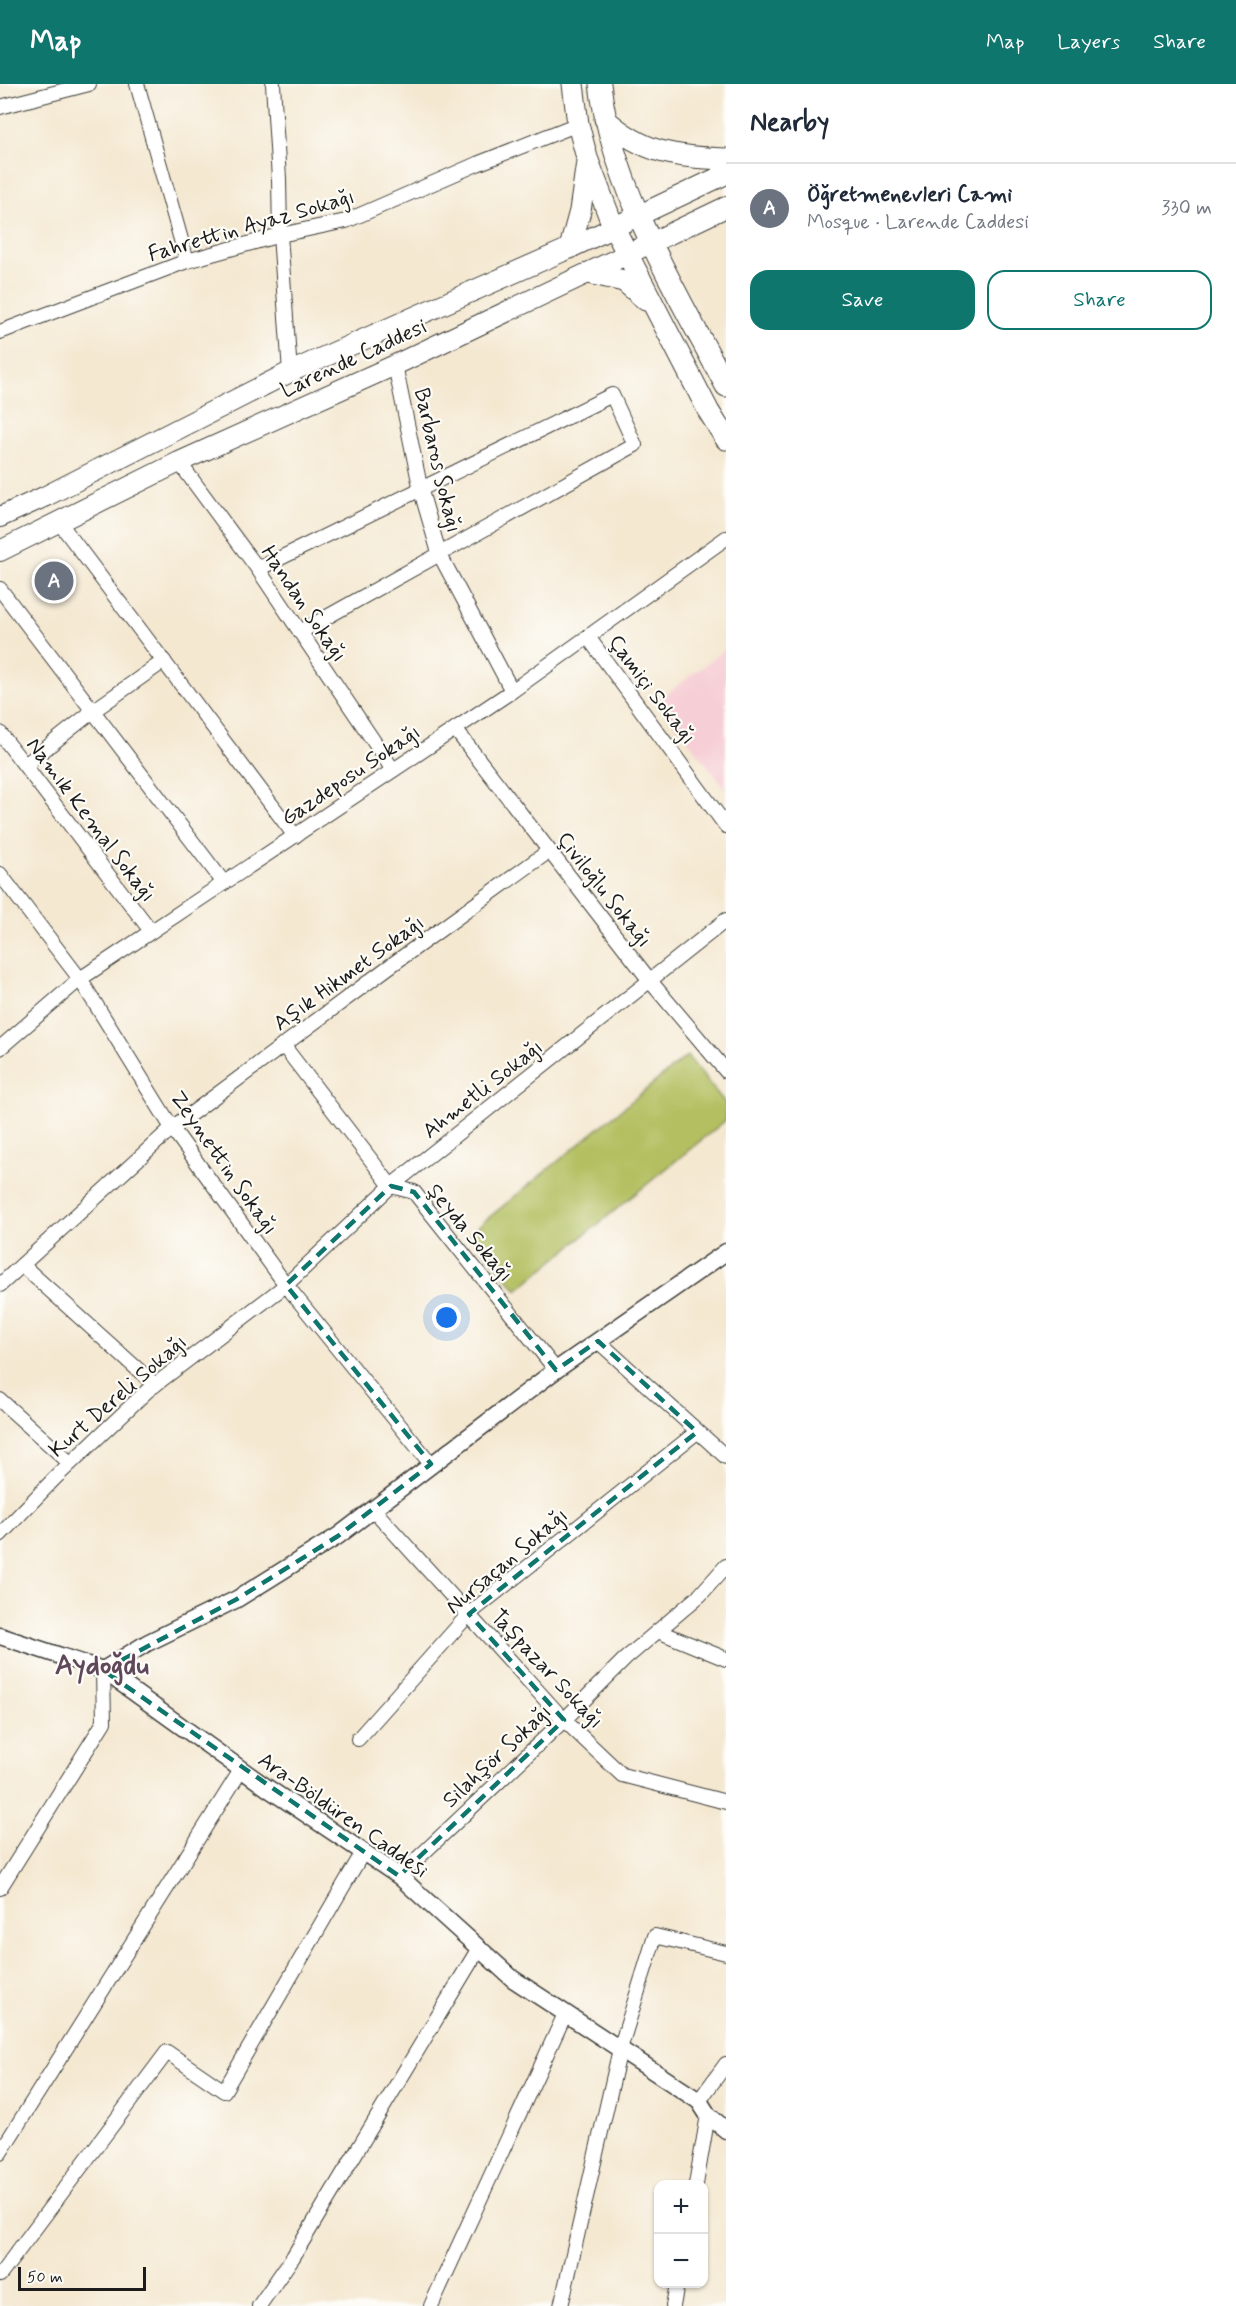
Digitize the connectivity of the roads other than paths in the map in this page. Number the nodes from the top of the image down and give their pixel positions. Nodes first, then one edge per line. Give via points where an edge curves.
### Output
1 (89, 84) edge
2 (137, 84) edge
3 (273, 84) edge
4 (573, 84) edge
5 (600, 84) edge
6 (0, 107) edge
7 (604, 117) junction
8 (578, 124) junction
9 (587, 158) junction
10 (726, 159) edge
11 (726, 174) edge
12 (726, 207) edge
13 (638, 214) junction
14 (614, 226) junction
15 (280, 235) junction
16 (651, 242) junction
17 (570, 248) junction
18 (627, 254) junction
19 (187, 261) junction
20 (589, 273) junction
21 (654, 306) junction
22 (0, 332) edge
23 (395, 365) junction
24 (290, 372) junction
25 (726, 386) edge
26 (726, 439) edge
27 (179, 462) junction
28 (421, 491) junction
29 (0, 517) edge
30 (59, 522) junction
31 (726, 538) edge
32 (0, 551) edge
33 (440, 553) junction
34 (258, 569) junction
35 (0, 590) edge
36 (300, 632) junction
37 (588, 637) junction
38 (164, 661) junction
39 (512, 690) junction
40 (93, 711) junction
41 (454, 729) junction
42 (0, 733) edge
43 (25, 765) junction
44 (393, 770) junction
45 (726, 826) edge
46 (295, 836) junction
47 (549, 851) junction
48 (0, 874) edge
49 (225, 883) junction
50 (726, 920) edge
51 (151, 931) junction
52 (80, 979) junction
53 (651, 982) junction
54 (284, 1045) junction
55 (0, 1048) edge
56 (726, 1071) edge
57 (172, 1128) junction
58 (391, 1186) junction
59 (723, 1260) edge
60 (22, 1266) junction
61 (0, 1285) edge
62 (286, 1285) junction
63 (270, 1296) joint
64 (598, 1341) junction
65 (556, 1370) junction
66 (155, 1385) junction
67 (0, 1400) edge
68 (697, 1432) junction
69 (726, 1457) edge
70 (70, 1463) junction
71 (431, 1464) junction
72 (373, 1509) junction
73 (0, 1535) edge
74 (726, 1566) edge
75 (468, 1614) junction
76 (658, 1631) junction
77 (0, 1636) edge
78 (726, 1659) edge
79 (103, 1670) junction
80 (564, 1720) junction
81 (358, 1738) dead end
82 (241, 1770) junction
83 (726, 1802) edge
84 (363, 1852) junction
85 (399, 1876) junction
86 (0, 1888) edge
87 (479, 1948) junction
88 (726, 1953) edge
89 (565, 2014) junction
90 (620, 2049) junction
91 (726, 2064) edge
92 (704, 2108) junction
93 (726, 2130) edge
94 (0, 2153) edge
95 (696, 2180) edge
96 (0, 2275) edge
97 (676, 2288) edge
98 (259, 2306) edge
99 (430, 2306) edge
100 (561, 2306) edge
101 (673, 2306) edge

1 - 6 street
2 - 19 street
3 - 15 street
4 - 8 main road
5 - 7 main road
7 - 10 main road via 622,135 660,152
7 - 13 main road
8 - 9 main road
8 - 15 street, Fahrettin Ayaz Sokağı via 346,221
9 - 14 main road
9 - 17 main road
11 - 13 main road, Larende Caddesi
12 - 16 main road, Larende Caddesi
13 - 14 main road, Larende Caddesi
13 - 16 main road
14 - 17 main road, Larende Caddesi
14 - 18 main road
15 - 19 street, Fahrettin Ayaz Sokağı
15 - 24 street
16 - 18 main road, Larende Caddesi
16 - 25 main road
17 - 24 main road, Larende Caddesi
18 - 20 main road, Larende Caddesi
18 - 21 main road
19 - 22 street, Fahrettin Ayaz Sokağı
20 - 21 main road via 624,281
20 - 23 main road, Larende Caddesi
21 - 26 main road
23 - 27 main road, Larende Caddesi
23 - 28 street, Barbaros Sokağı
24 - 29 main road, Larende Caddesi
27 - 30 main road, Larende Caddesi
27 - 34 street, Handan Sokağı
28 - 33 street, Barbaros Sokağı
28 - 33 street via 612,395 635,445
28 - 34 street
30 - 32 main road, Larende Caddesi
30 - 38 street
31 - 37 street, Gazdeposu Sokağı
33 - 36 street
33 - 39 street, Barbaros Sokağı
34 - 36 street, Handan Sokağı
35 - 40 street
36 - 44 street, Handan Sokağı
37 - 39 street, Gazdeposu Sokağı
37 - 45 street, Çamiçi Sokağı
38 - 40 street
38 - 46 street
39 - 41 street, Gazdeposu Sokağı
40 - 43 street
40 - 49 street
41 - 44 street, Gazdeposu Sokağı
41 - 47 street, Çiviloğlu Sokağı
42 - 43 street, Namık Kemal Sokağı
43 - 51 street, Namık Kemal Sokağı
44 - 46 street, Gazdeposu Sokağı
46 - 49 street, Gazdeposu Sokağı
47 - 53 street, Çiviloğlu Sokağı
47 - 54 street, Aşık Hikmet Sokağı
48 - 52 street, Zeynettin Sokağı
49 - 51 street, Gazdeposu Sokağı
50 - 53 street, Ahmetli Sokağı
51 - 52 street, Gazdeposu Sokağı
52 - 55 street, Gazdeposu Sokağı
52 - 57 street, Zeynettin Sokağı
53 - 56 street, Çiviloğlu Sokağı
53 - 58 street, Ahmetli Sokağı
54 - 57 street, Aşık Hikmet Sokağı
54 - 58 street, Şeyda Sokağı
57 - 60 street, Aşık Hikmet Sokağı
57 - 62 street, Zeynettin Sokağı
58 - 62 street, Ahmetli Sokağı
58 - 65 street, Şeyda Sokağı via 414,1192
59 - 64 street
60 - 61 street, Aşık Hikmet Sokağı
60 - 66 street
62 - 63 street, Ahmetli Sokağı
62 - 71 street, Zeynettin Sokağı
63 - 66 street, Kurt Dereli Sokağı
64 - 65 street
64 - 68 street
65 - 71 street
66 - 70 street, Kurt Dereli Sokağı
67 - 70 street
68 - 69 street
68 - 75 street, Nursaçan Sokağı
70 - 73 street, Kurt Dereli Sokağı
71 - 72 street
72 - 75 street, Taşpazar Sokağı
72 - 79 street via 338,1536 237,1599 147,1643
74 - 76 street, Silahşör Sokağı
75 - 80 street, Taşpazar Sokağı
75 - 81 street, Nursaçan Sokağı
76 - 78 street
76 - 80 street, Silahşör Sokağı
77 - 79 street, Ara-Böldüren Caddesi
79 - 82 street, Ara-Böldüren Caddesi
79 - 86 street via 104,1722
80 - 83 street, Taşpazar Sokağı via 622,1775
80 - 85 street, Silahşör Sokağı
82 - 84 street, Ara-Böldüren Caddesi
82 - 94 street
84 - 85 street, Ara-Böldüren Caddesi
84 - 96 street via 224,2091 167,2052
85 - 87 street, Ara-Böldüren Caddesi
87 - 89 street, Ara-Böldüren Caddesi via 513,1979
87 - 98 street via 293,2257
88 - 90 street via 655,1936
89 - 90 street, Ara-Böldüren Caddesi
89 - 99 street
90 - 92 street, Ara-Böldüren Caddesi
90 - 100 street
91 - 92 street
92 - 93 street, Ara-Böldüren Caddesi
92 - 95 street
97 - 101 street

